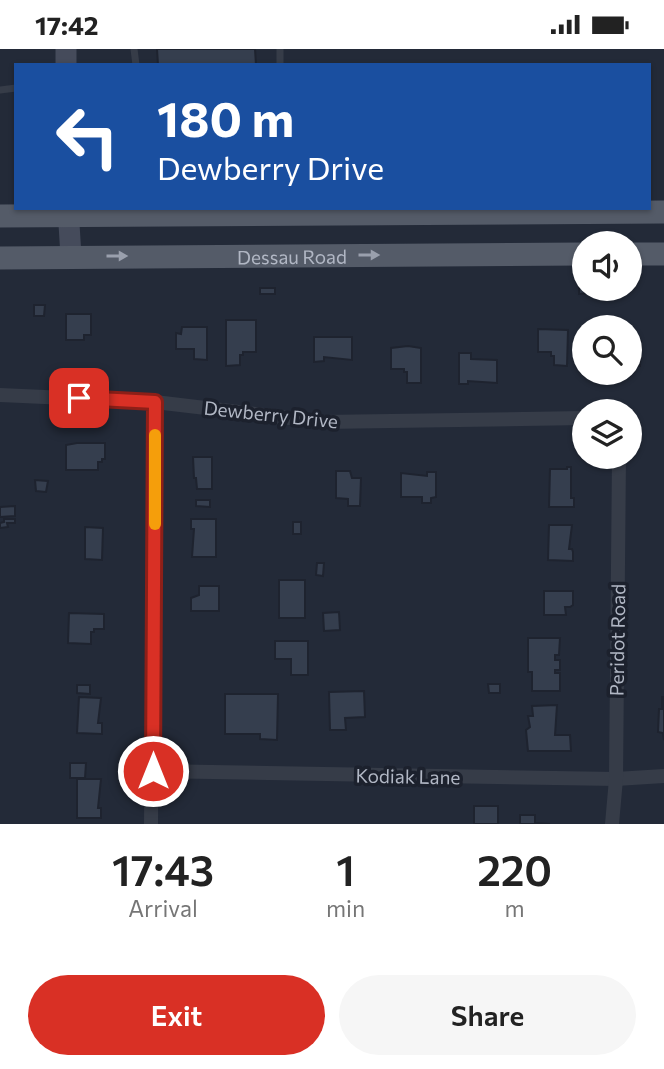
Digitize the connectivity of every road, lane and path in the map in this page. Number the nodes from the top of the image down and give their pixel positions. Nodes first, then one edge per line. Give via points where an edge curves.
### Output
1 (68, 211) edge
2 (254, 211) edge
3 (664, 212) edge
4 (0, 216) edge
5 (572, 254) edge
6 (642, 254) edge
7 (664, 254) edge
8 (71, 256) junction
9 (0, 258) edge
10 (0, 395) edge
11 (155, 402) junction
12 (572, 418) edge
13 (619, 469) edge
14 (153, 771) junction
15 (664, 776) edge
16 (616, 779) junction
17 (151, 824) edge
18 (612, 824) edge

1 - 2 main road
1 - 4 main road
1 - 8 street
2 - 3 main road
8 -> 5 main road, Dessau Road
6 - 7 main road
8 - 9 main road, Dessau Road
10 - 11 street, Dewberry Drive
11 - 12 street, Dewberry Drive via 323,422
11 - 14 street
13 - 16 street, Peridot Road
14 - 16 street, Kodiak Lane
14 - 17 street
15 - 16 street, Kodiak Lane
16 - 18 street, Peridot Road

